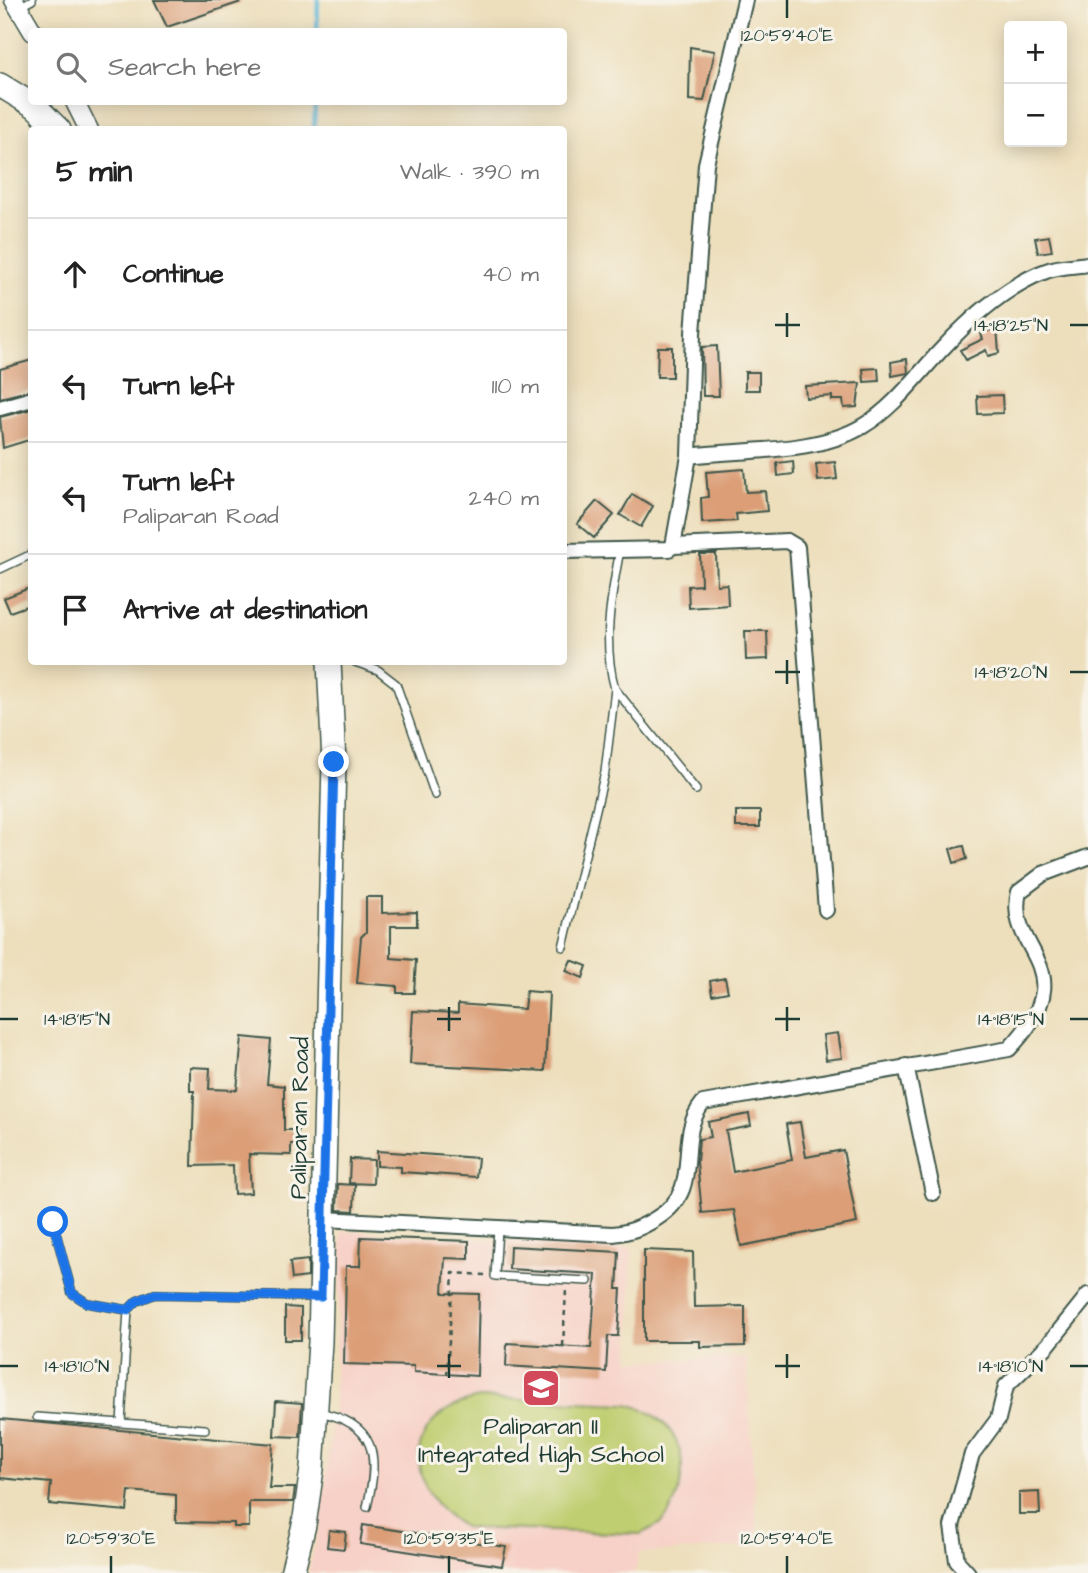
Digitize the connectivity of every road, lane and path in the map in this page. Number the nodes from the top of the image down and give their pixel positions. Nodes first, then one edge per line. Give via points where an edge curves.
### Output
1 (745, 0) edge
2 (21, 3) edge
3 (31, 28) edge
4 (0, 85) edge
5 (28, 98) edge
6 (41, 105) edge
7 (76, 105) edge
8 (56, 126) edge
9 (87, 126) edge
10 (1088, 264) edge
11 (28, 400) edge
12 (0, 408) edge
13 (689, 456) junction
14 (673, 546) junction
15 (620, 550) junction
16 (567, 551) edge
17 (28, 556) edge
18 (0, 569) edge
19 (329, 665) edge
20 (364, 665) edge
21 (615, 690) junction
22 (696, 790) dead end
23 (435, 795) dead end
24 (1088, 858) edge
25 (826, 910) dead end
26 (563, 947) dead end
27 (1053, 954) dead end
28 (1053, 1013) dead end
29 (906, 1066) junction
30 (933, 1193) dead end
31 (324, 1219) junction
32 (53, 1222) dead end
33 (498, 1229) junction
34 (495, 1276) junction
35 (567, 1280) junction
36 (588, 1281) dead end
37 (1088, 1296) edge
38 (321, 1297) junction
39 (128, 1310) junction
40 (563, 1346) dead end
41 (447, 1375) dead end
42 (317, 1412) junction
43 (37, 1417) dead end
44 (121, 1423) junction
45 (205, 1429) dead end
46 (367, 1507) dead end
47 (292, 1573) edge
48 (968, 1573) edge

1 - 13 street via 706,164
2 - 3 street
4 - 5 main road
6 - 8 main road
7 - 9 street
10 - 13 street via 1046,270 1009,291 862,427 795,446
11 - 12 street
13 - 14 street
14 - 15 street
14 - 25 street via 786,541 797,547
15 - 16 street
15 - 21 lane via 608,614
17 - 18 lane
19 - 31 main road, Paliparan Road via 334,762
20 - 23 lane via 396,684
21 - 22 lane
21 - 26 lane via 606,772
24 - 27 street via 1043,874 1019,892 1019,914
28 - 29 street via 1009,1049
29 - 30 street
29 - 33 street via 703,1103 695,1116 683,1192 674,1208 636,1232
31 - 33 street
31 - 38 main road, Paliparan Road
32 - 39 lane via 72,1293 87,1303
33 - 34 lane
34 - 35 lane
34 - 41 path via 453,1273
35 - 36 lane
35 - 40 path
37 - 48 street via 1006,1386 998,1419 972,1454 952,1526 957,1562
38 - 39 lane via 155,1294
38 - 42 main road, Paliparan Road
39 - 44 lane
42 - 46 lane via 333,1415 368,1437 374,1462
42 - 47 main road, Paliparan Road via 304,1525
43 - 44 lane
44 - 45 lane

